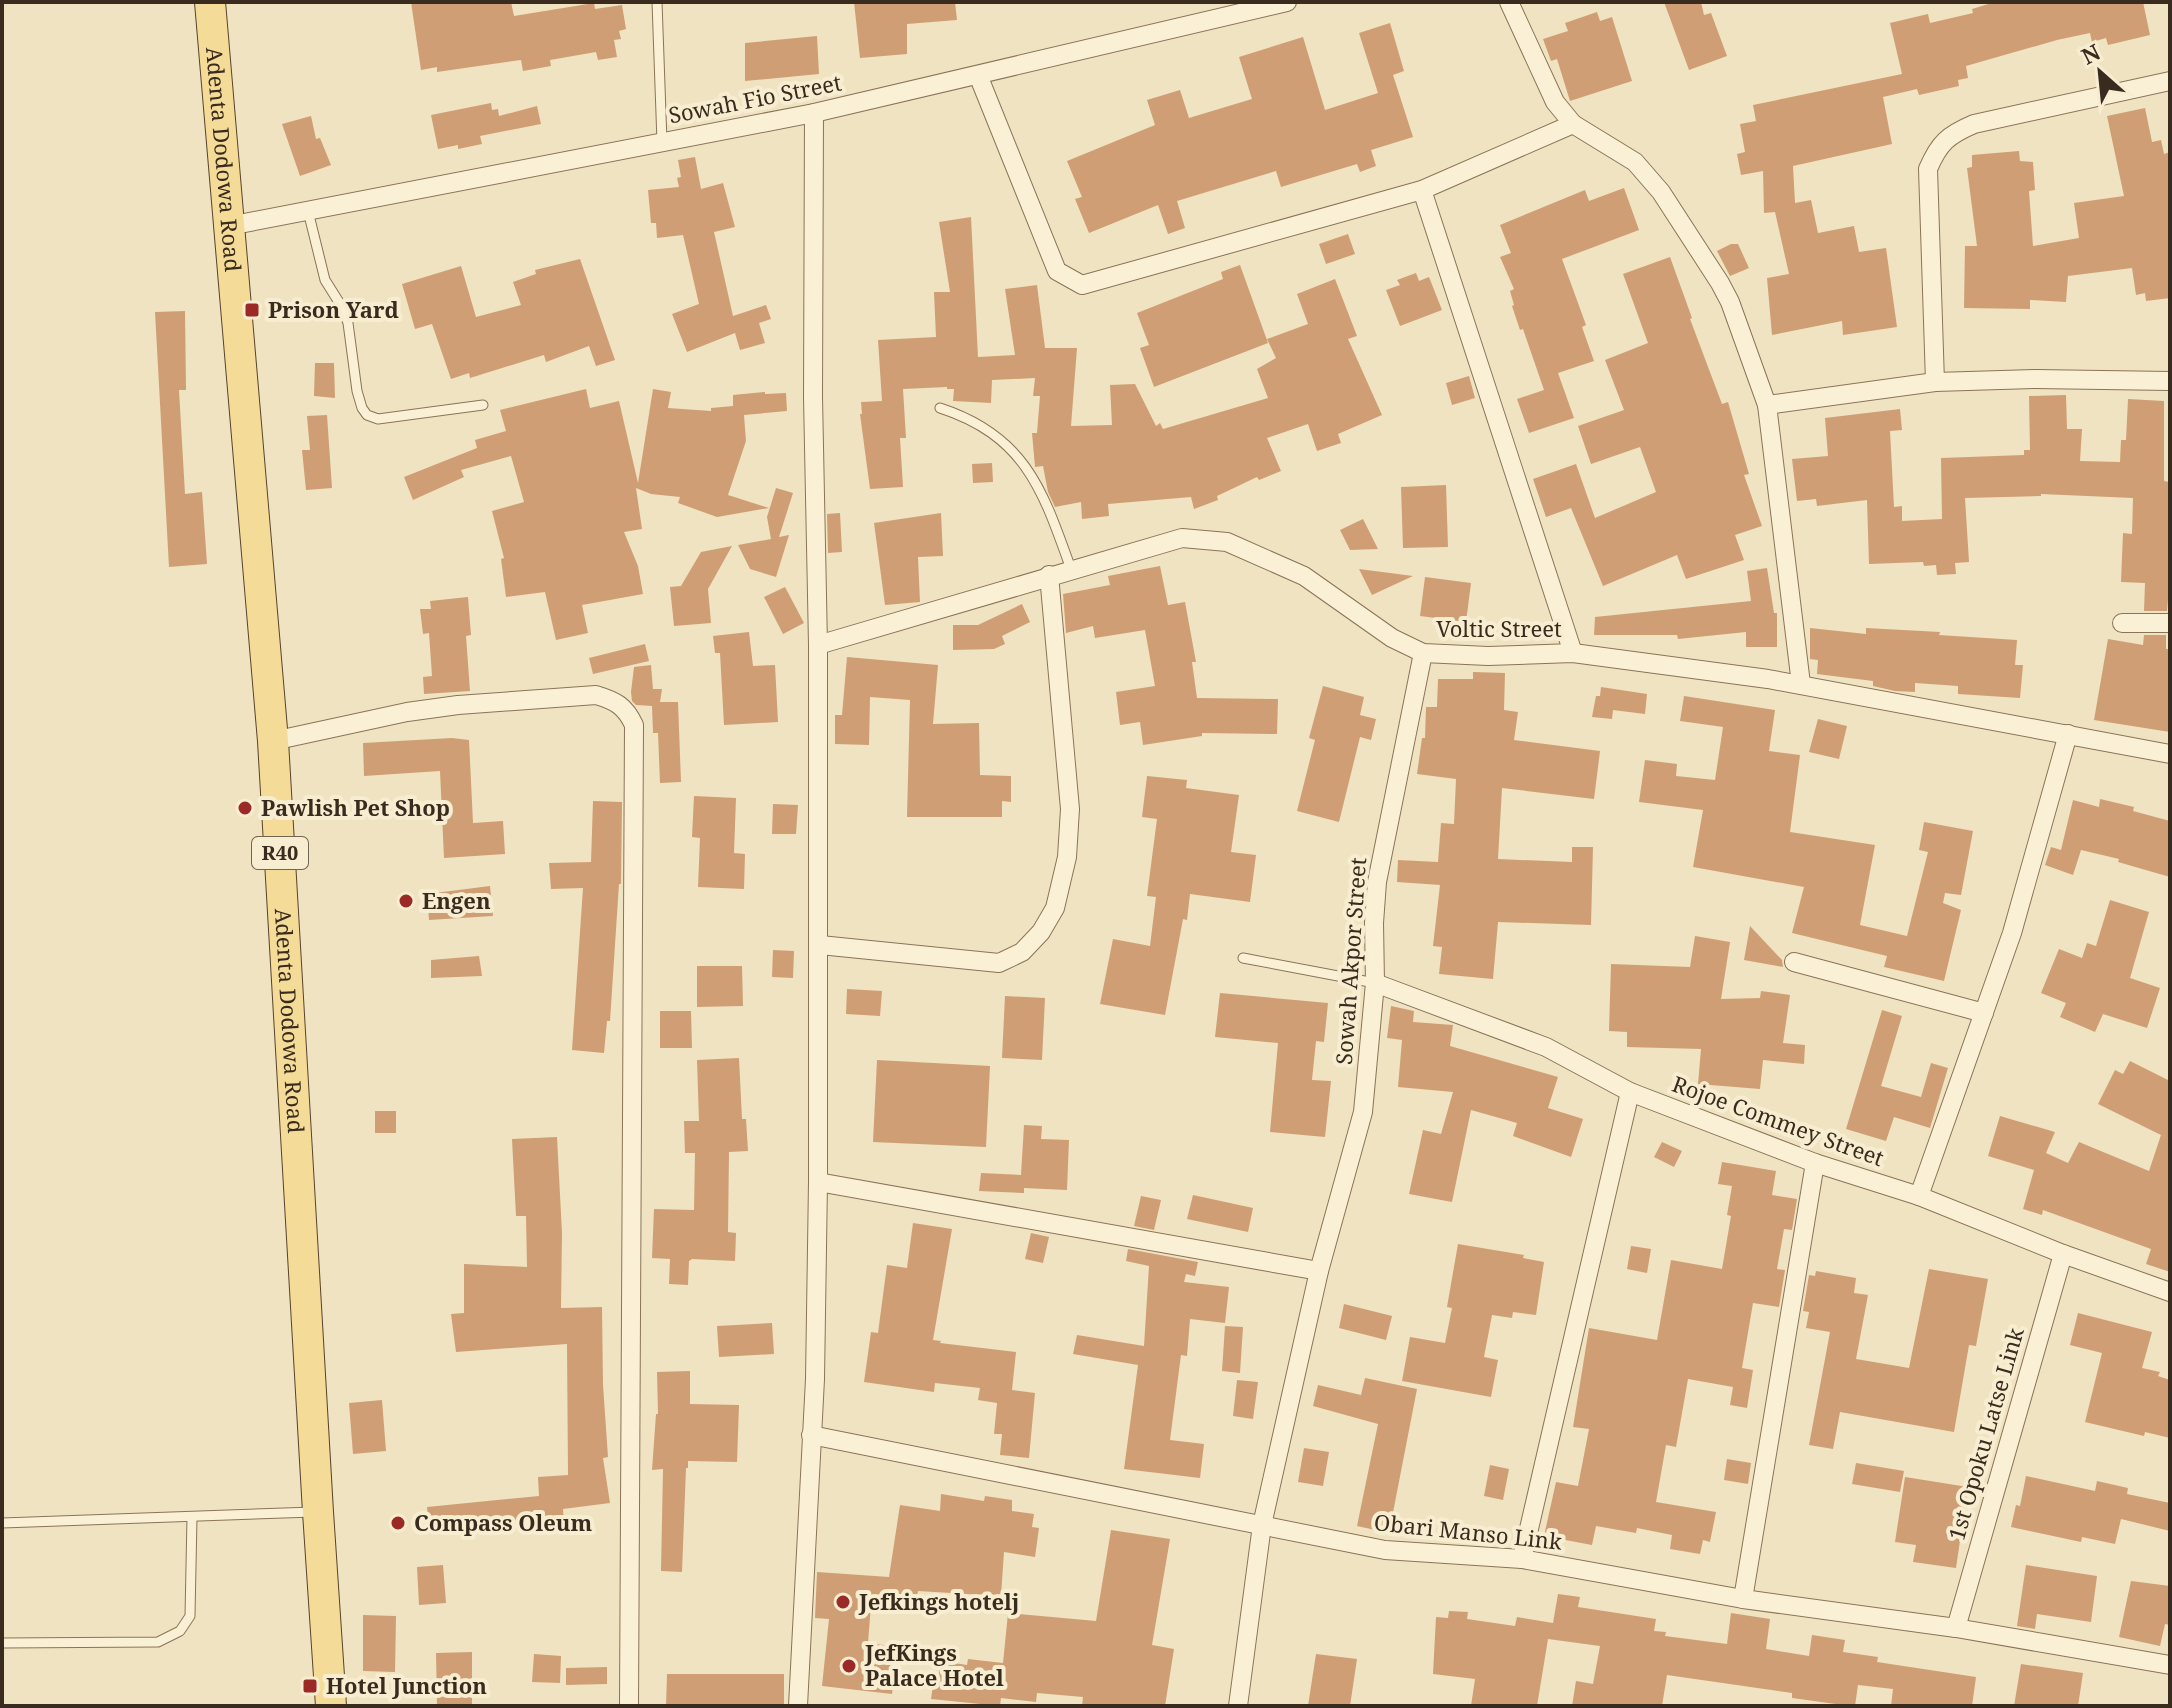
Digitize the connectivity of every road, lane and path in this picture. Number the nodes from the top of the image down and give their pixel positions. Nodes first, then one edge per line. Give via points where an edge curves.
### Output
1 (210, 2) edge
2 (657, 2) edge
3 (1287, 2) edge
4 (1509, 2) edge
5 (978, 75) junction
6 (2170, 81) edge
7 (814, 113) junction
8 (1573, 124) junction
9 (662, 142) junction
10 (1422, 190) junction
11 (308, 211) junction
12 (229, 226) junction
13 (2170, 381) edge
14 (1935, 382) junction
15 (483, 405) dead end
16 (1767, 405) junction
17 (940, 408) dead end
18 (1071, 569) junction
19 (1049, 575) junction
20 (2122, 623) dead end
21 (2170, 623) edge
22 (818, 645) junction
23 (1423, 653) junction
24 (1573, 653) junction
25 (1801, 684) junction
26 (2068, 734) junction
27 (273, 741) junction
28 (2170, 754) edge
29 (820, 945) junction
30 (1243, 958) dead end
31 (1794, 962) dead end
32 (1375, 983) junction
33 (1984, 1013) junction
34 (1630, 1092) junction
35 (1815, 1163) junction
36 (818, 1182) junction
37 (1919, 1196) junction
38 (2063, 1254) junction
39 (1319, 1271) junction
40 (2170, 1292) edge
41 (811, 1435) junction
42 (318, 1512) junction
43 (192, 1517) junction
44 (2, 1523) edge
45 (1262, 1525) junction
46 (1522, 1559) junction
47 (1743, 1599) junction
48 (1956, 1628) junction
49 (2, 1643) edge
50 (2170, 1665) edge
51 (331, 1706) edge
52 (629, 1706) edge
53 (798, 1706) edge
54 (1238, 1706) edge

1 - 12 main road, Adenta Dodowa Road / R40
2 - 9 lane
3 - 5 street, Sowah Fio Street
4 - 8 street via 1546,86
5 - 7 street, Sowah Fio Street
5 - 10 street via 1057,271 1082,285
6 - 14 street via 1974,124 1953,133 1936,150 1928,169
7 - 9 street, Sowah Fio Street
7 - 22 street
8 - 10 street
8 - 16 street via 1635,162 1661,192 1730,302
9 - 11 street, Sowah Fio Street
10 - 24 street
11 - 12 street, Sowah Fio Street
11 - 15 lane via 325,280 348,323 367,415 378,419
12 - 27 main road, Adenta Dodowa Road / R40
13 - 14 street
14 - 16 street
16 - 25 street
17 - 18 lane via 965,416 1024,462 1048,504
18 - 19 street, Voltic Street
18 - 23 street, Voltic Street via 1182,538 1227,542 1304,576 1392,638
19 - 22 street, Voltic Street
19 - 29 street via 1070,809 1067,857 1055,908 1041,932 1022,952 999,963
20 - 21 street
22 - 29 street
23 - 24 street, Voltic Street
23 - 32 street, Sowah Akpor Street via 1377,882
24 - 25 street, Voltic Street
25 - 26 street, Voltic Street
26 - 28 street, Voltic Street
26 - 33 street
27 - 42 main road, Adenta Dodowa Road / R40
27 - 52 street via 420,710 596,695 616,701 634,725
29 - 36 street
30 - 32 lane
31 - 33 street
32 - 34 street, Rojoe Commey Street via 1546,1047
32 - 39 street, Sowah Akpor Street via 1363,1112
33 - 37 street
34 - 35 street, Rojoe Commey Street
34 - 46 street
35 - 37 street, Rojoe Commey Street
35 - 47 street
36 - 39 street
36 - 41 street
37 - 38 street, Rojoe Commey Street
38 - 40 street, Rojoe Commey Street
38 - 48 street, 1st Opoku Latse Link
39 - 45 street, Sowah Akpor Street
41 - 45 street, Obari Manso Link
41 - 53 street
42 - 43 lane
42 - 51 main road, Adenta Dodowa Road / R40
43 - 44 lane
43 - 49 lane via 190,1616 180,1631 158,1642
45 - 46 street, Obari Manso Link via 1385,1550
45 - 54 street, Sowah Akpor Street
46 - 47 street, Obari Manso Link
47 - 48 street, Obari Manso Link
48 - 50 street, Obari Manso Link

